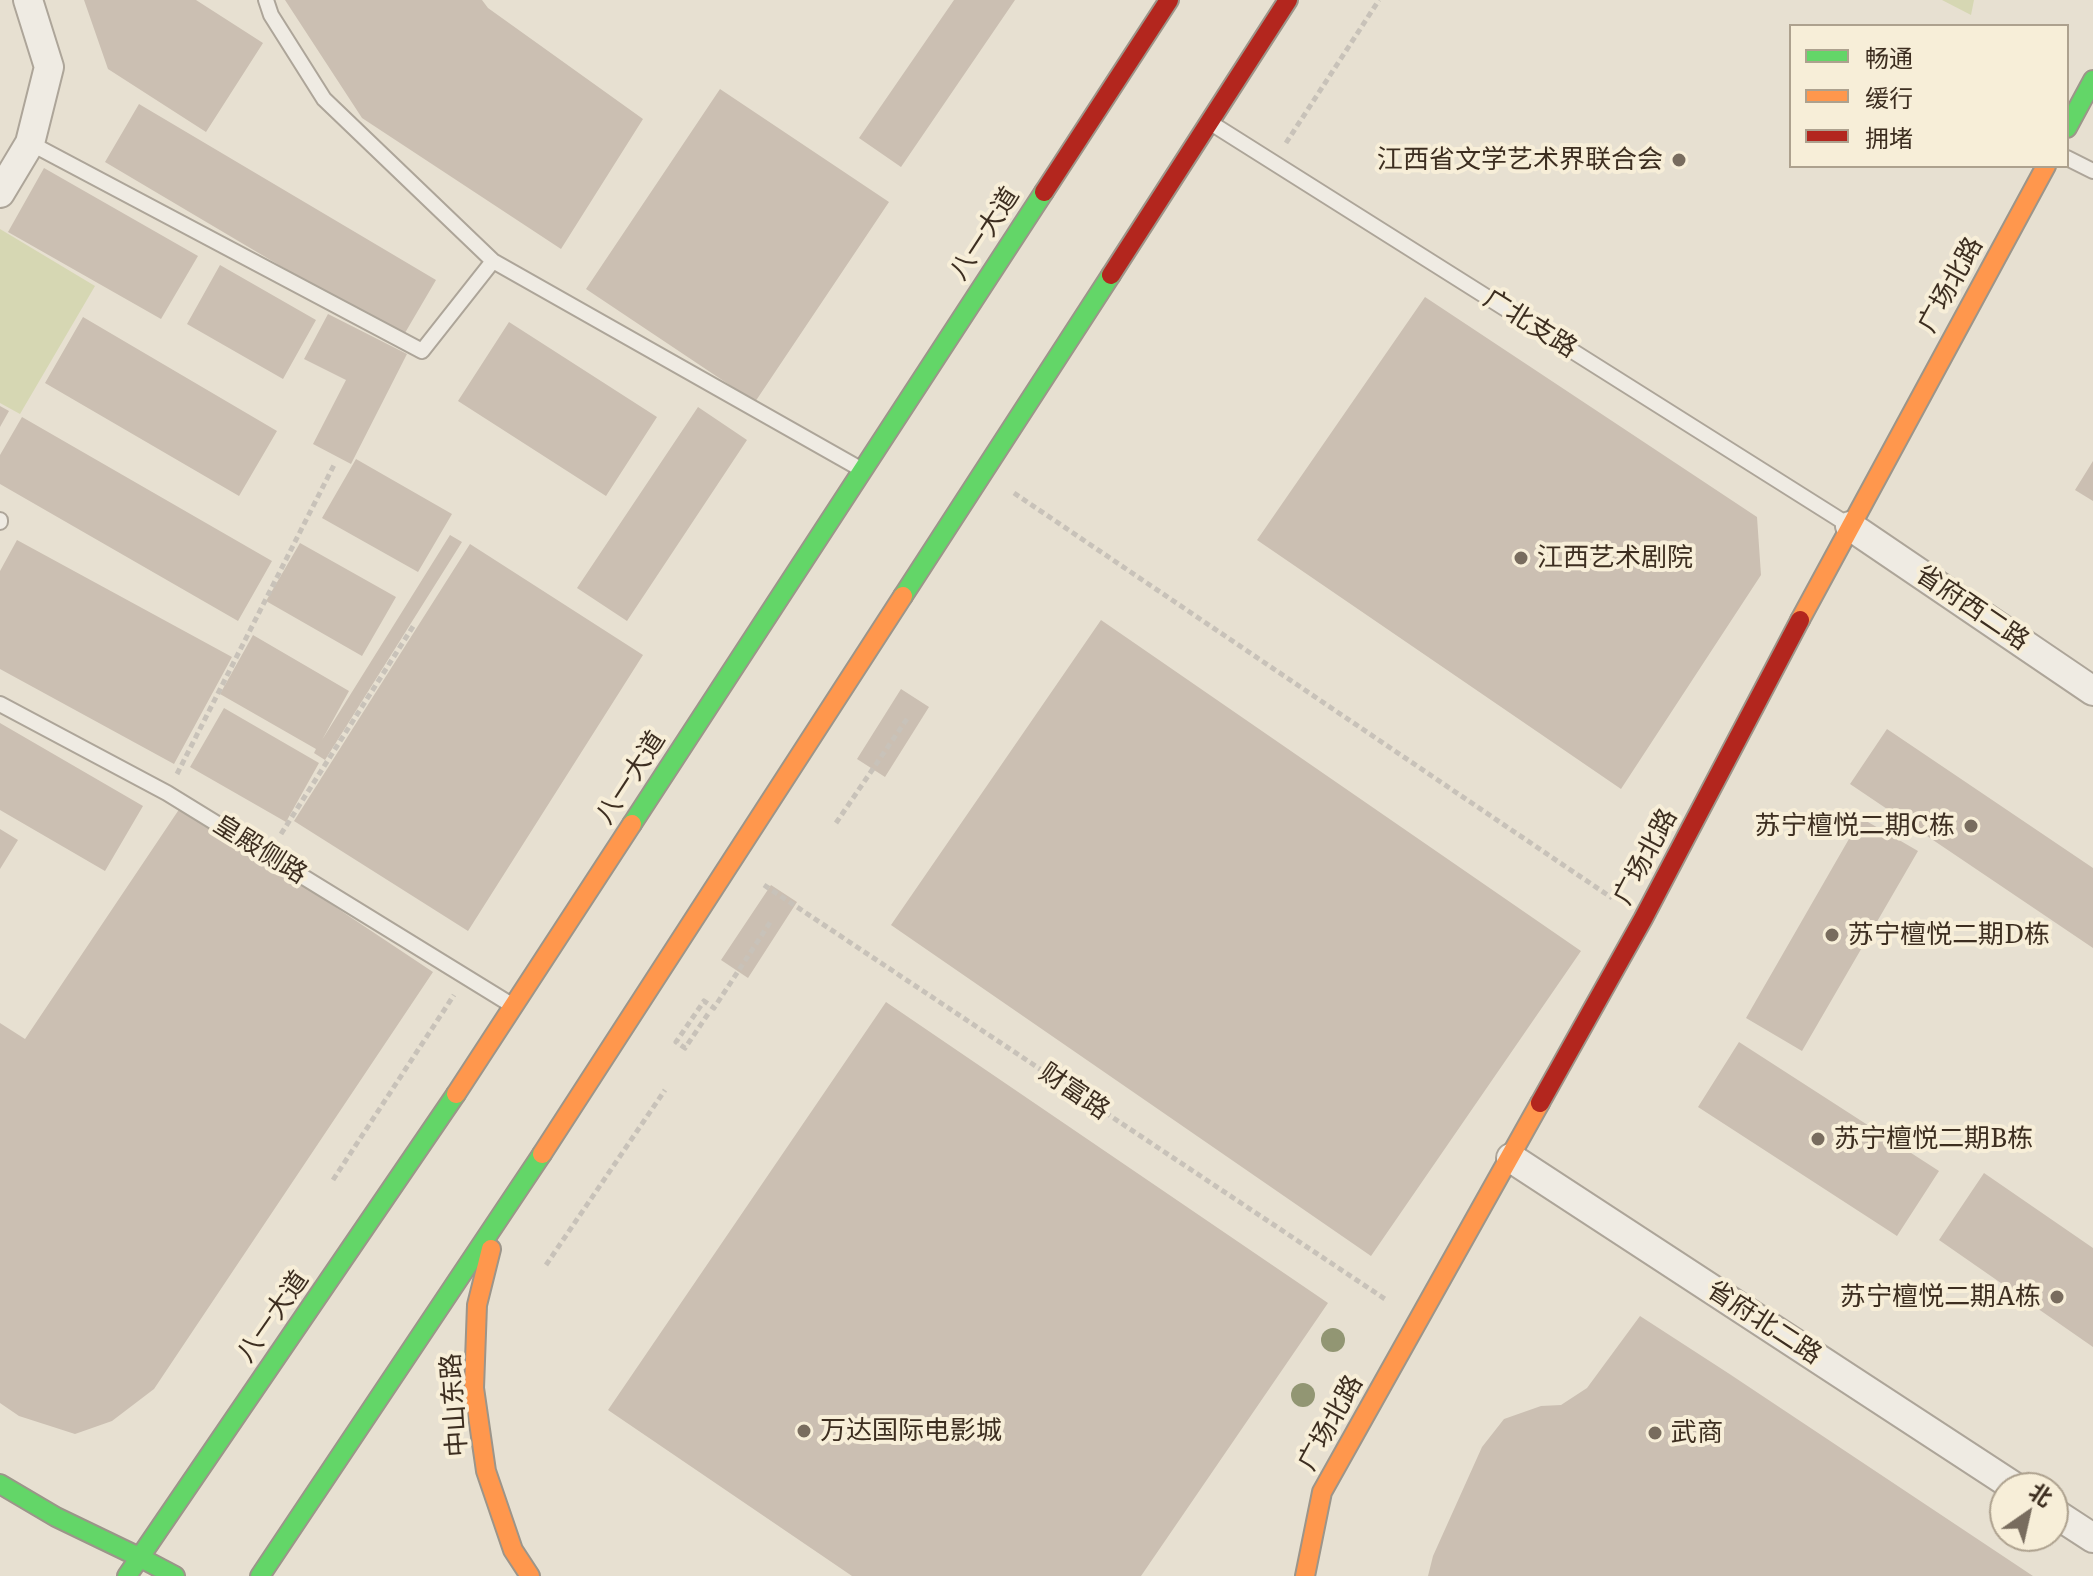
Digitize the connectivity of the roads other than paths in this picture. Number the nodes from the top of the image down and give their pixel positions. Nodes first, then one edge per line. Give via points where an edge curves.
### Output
1 (28, 0) edge
2 (266, 0) edge
3 (1169, 0) edge
4 (1288, 0) edge
5 (2093, 80) edge
6 (1209, 122) junction
7 (2069, 124) edge
8 (30, 143) junction
9 (2069, 159) edge
10 (2045, 168) edge
11 (2093, 171) edge
12 (0, 193) edge
13 (493, 261) junction
14 (863, 470) junction
15 (1850, 526) junction
16 (2093, 691) edge
17 (0, 704) edge
18 (513, 1007) junction
19 (1511, 1158) junction
20 (497, 1224) junction
21 (1992, 1472) edge
22 (0, 1484) edge
23 (2069, 1522) edge
24 (2093, 1538) edge
25 (139, 1557) junction
26 (127, 1576) edge
27 (175, 1576) edge
28 (260, 1576) edge
29 (530, 1576) edge
30 (1305, 1576) edge

1 - 8 street via 49,67
2 - 13 lane via 324,99
3 - 14 main road, 八一大道
4 - 6 main road
5 - 7 main road
6 - 15 lane, 广北支路
6 - 20 main road
8 - 12 street
8 - 13 lane via 422,351
9 - 11 lane
10 - 15 main road, 广场北路
13 - 14 lane
14 - 18 main road, 八一大道
15 - 16 street, 省府西二路
15 - 19 main road, 广场北路
17 - 18 lane, 皇殿侧路 via 167,793
18 - 25 main road, 八一大道
19 - 21 street, 省府北二路
19 - 30 main road, 广场北路 via 1322,1492
20 - 28 main road
20 - 29 main road, 中山东路 via 477,1305 474,1388 486,1471 513,1550
22 - 25 main road
23 - 24 street
25 - 26 main road, 八一大道
25 - 27 main road

